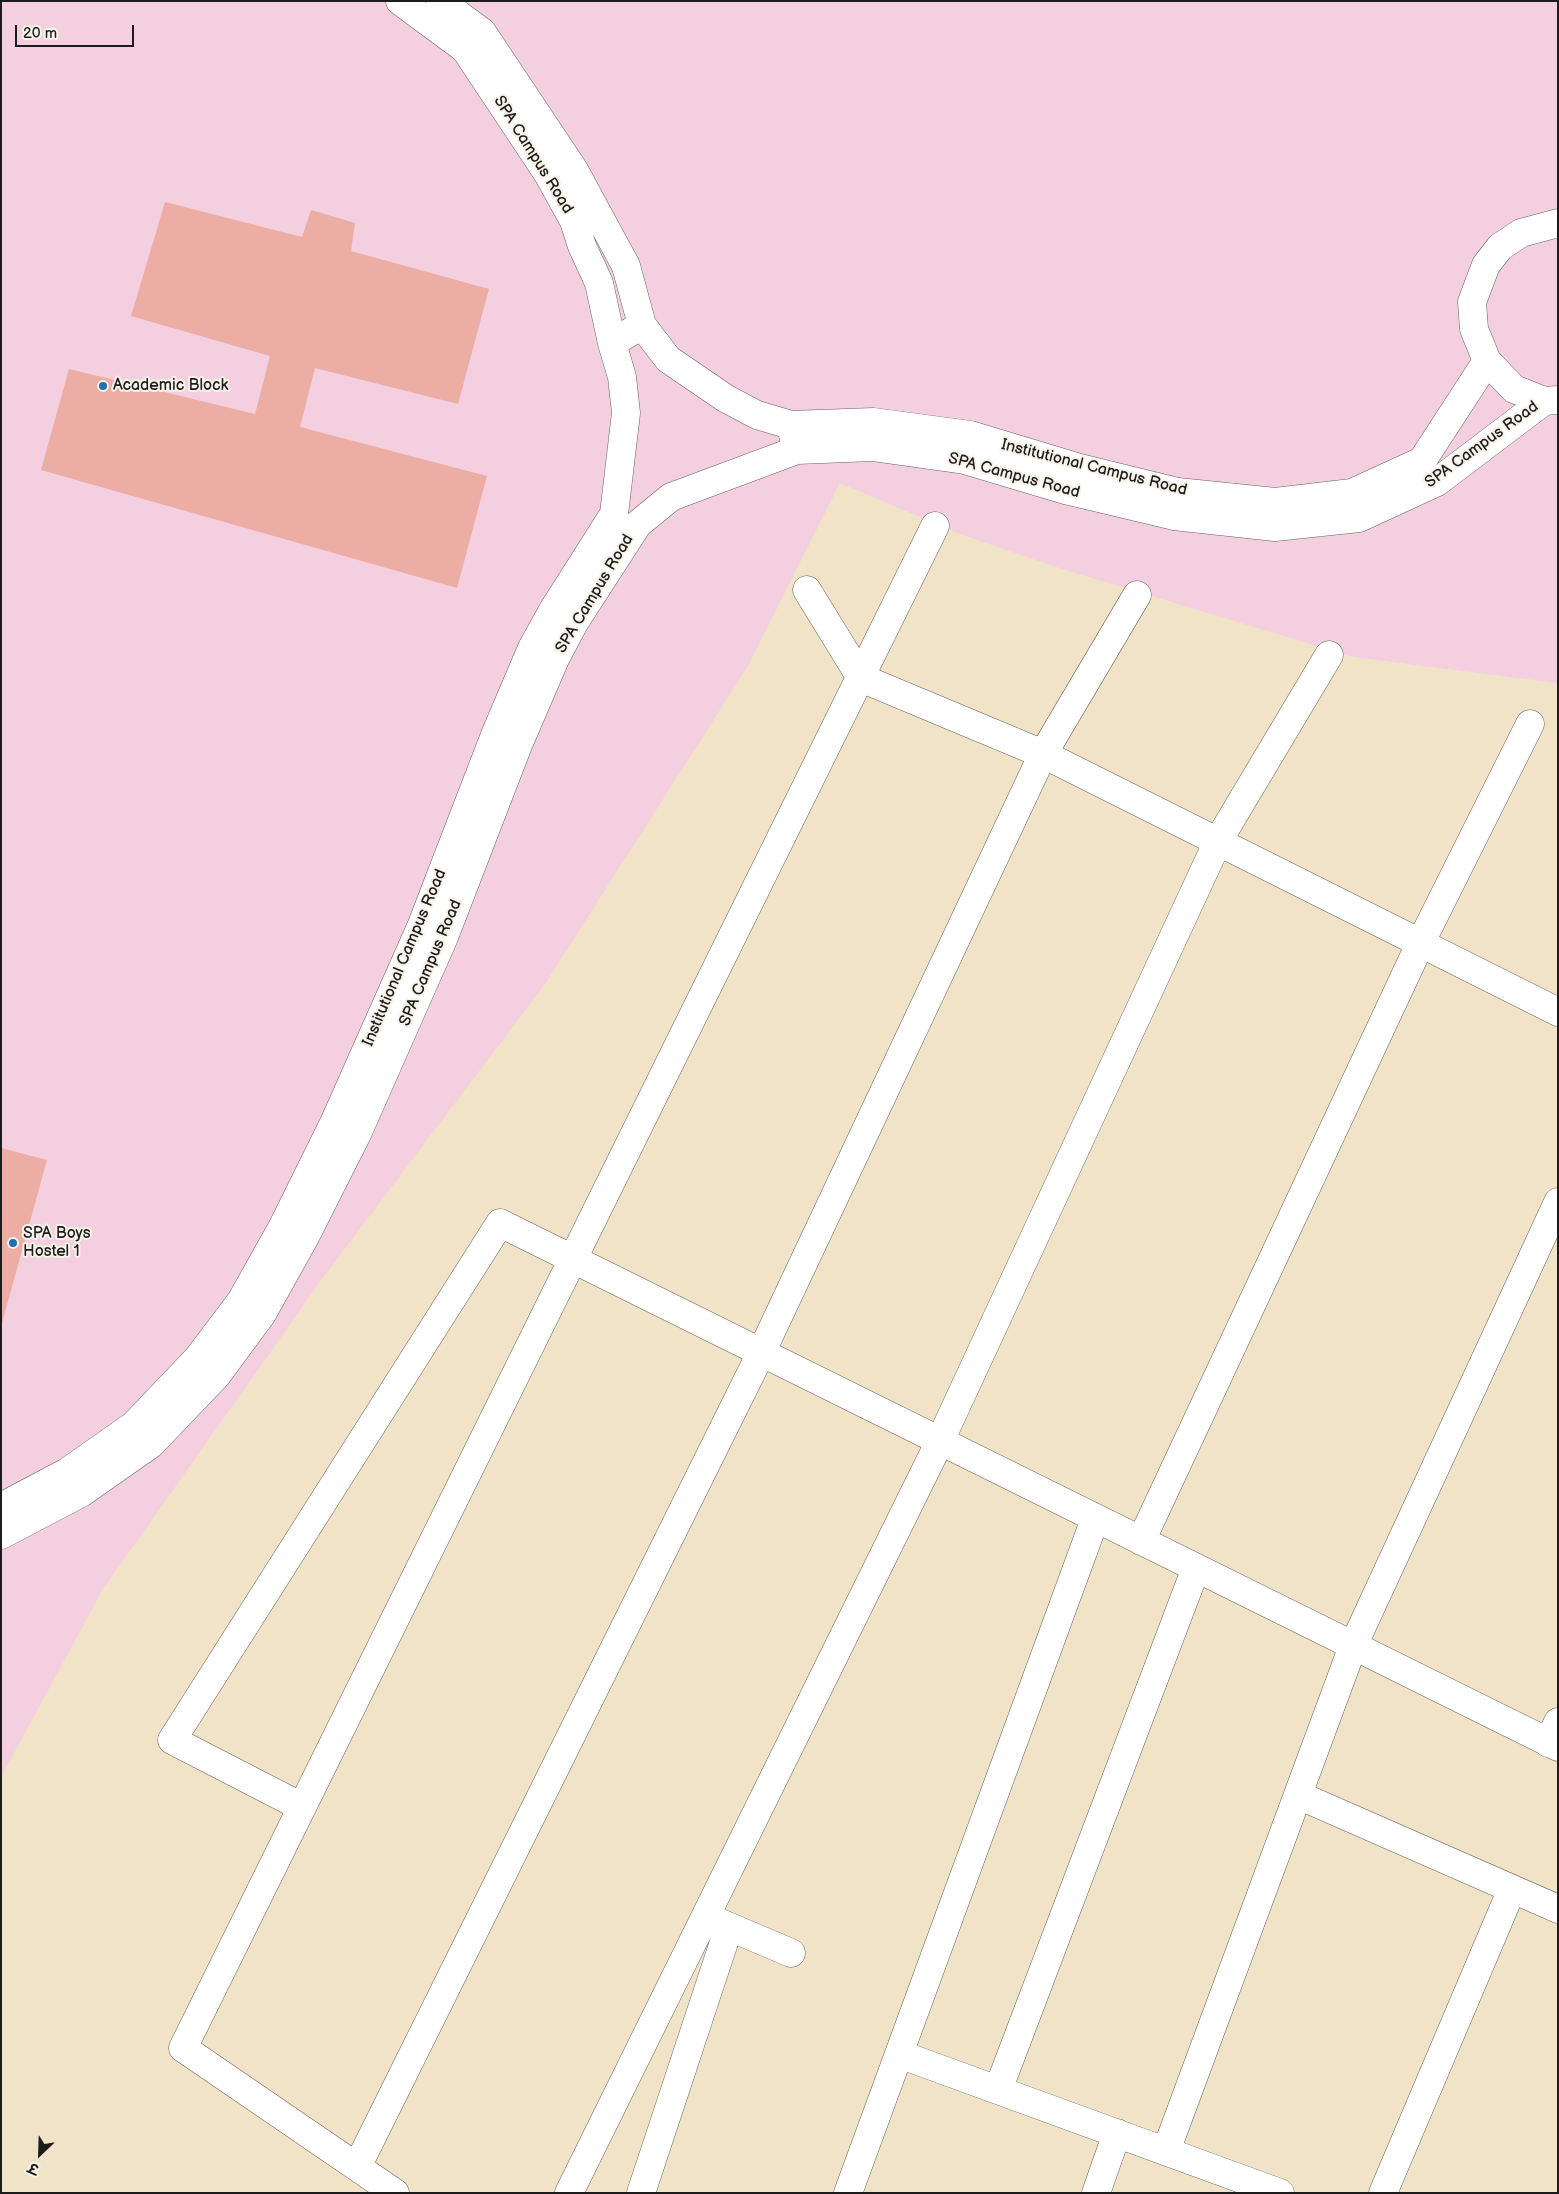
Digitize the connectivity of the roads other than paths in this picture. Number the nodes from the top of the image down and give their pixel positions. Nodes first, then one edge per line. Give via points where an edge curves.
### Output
1 (400, 1) edge
2 (440, 1) edge
3 (574, 170) joint
4 (1558, 223) edge
5 (642, 325) junction
6 (612, 343) junction
7 (1487, 361) junction
8 (1551, 400) edge
9 (794, 438) junction
10 (626, 519) junction
11 (935, 526) dead end
12 (807, 590) dead end
13 (1137, 595) dead end
14 (1329, 655) dead end
15 (861, 678) junction
16 (1530, 724) dead end
17 (1043, 754) junction
18 (1218, 841) junction
19 (1420, 944) junction
20 (1558, 1012) edge
21 (1558, 1202) edge
22 (573, 1259) junction
23 (762, 1353) junction
24 (940, 1441) junction
25 (1, 1507) edge
26 (1095, 1518) junction
27 (1, 1535) edge
28 (1141, 1541) junction
29 (1196, 1568) junction
30 (1353, 1646) junction
31 (1555, 1737) edge
32 (1298, 1795) junction
33 (302, 1807) junction
34 (1512, 1889) junction
35 (1558, 1909) edge
36 (717, 1921) junction
37 (790, 1953) dead end
38 (899, 2054) junction
39 (998, 2090) junction
40 (1117, 2133) junction
41 (1166, 2151) junction
42 (357, 2167) junction
43 (395, 2193) edge
44 (569, 2193) edge
45 (640, 2193) edge
46 (848, 2193) edge
47 (1096, 2193) edge
48 (1280, 2193) edge
49 (1383, 2193) edge

1 - 6 street, SPA Campus Road via 465,49 548,174 574,221 599,283
2 - 3 street, SPA Campus Road via 482,32
3 - 5 street, Institutional Campus Road via 626,266
4 - 7 street via 1521,232 1500,247 1486,265 1472,302 1474,329
5 - 6 street
5 - 9 street, Institutional Campus Road via 668,359
6 - 10 street, Institutional Campus Road via 622,377 626,413
7 - 8 street via 1514,389
7 - 9 street, Institutional Campus Road via 1422,461 1352,493 1274,502 1178,492 1076,467 970,435 873,422
8 - 9 street, SPA Campus Road via 1437,482 1359,518 1275,527 1174,516 1070,492 965,460
9 - 10 street, SPA Campus Road
10 - 25 street, Institutional Campus Road via 553,610 532,648 421,927 365,1054 283,1226 241,1301 198,1358 134,1425 68,1472
10 - 27 street, SPA Campus Road via 555,659 444,937 361,1125 306,1237 262,1314 217,1375 151,1444 81,1493
11 - 15 street
12 - 15 street
13 - 17 street
14 - 18 street
15 - 17 street
15 - 22 street
16 - 19 street
17 - 18 street
17 - 23 street
18 - 19 street
18 - 24 street
19 - 20 street
19 - 28 street
21 - 30 street
22 - 23 street
22 - 33 street
22 - 33 street via 500,1223 172,1740
23 - 24 street
23 - 42 street
24 - 26 street
24 - 36 street
26 - 28 street
26 - 38 street
28 - 29 street
29 - 30 street
29 - 39 street
30 - 31 street
30 - 32 street
32 - 34 street
32 - 41 street
33 - 42 street via 183,2048
34 - 35 street
34 - 49 street
36 - 37 street
36 - 44 street
36 - 45 street
38 - 39 street
38 - 46 street
39 - 40 street
40 - 41 street
40 - 47 street
41 - 48 street
42 - 43 street

